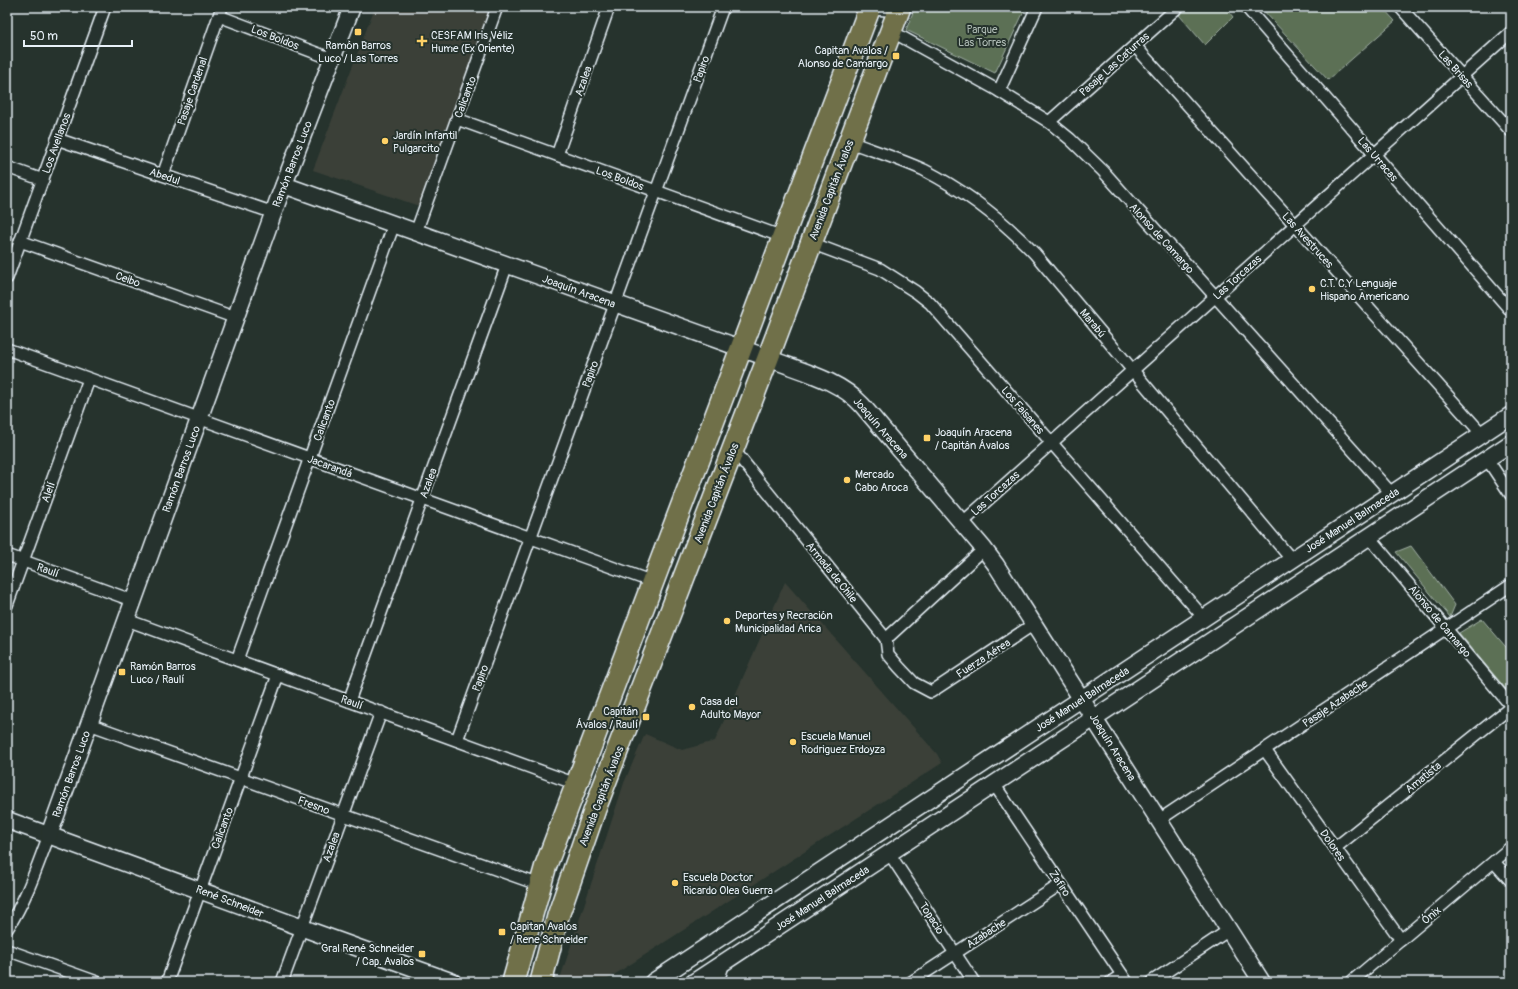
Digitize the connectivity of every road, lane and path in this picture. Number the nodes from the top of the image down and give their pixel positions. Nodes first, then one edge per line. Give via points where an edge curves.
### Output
1 (105, 7) edge
2 (352, 7) edge
3 (497, 7) edge
4 (609, 7) edge
5 (723, 7) edge
6 (870, 7) edge
7 (878, 7) edge
8 (1037, 7) edge
9 (1178, 7) edge
10 (1246, 7) edge
11 (1400, 7) edge
12 (900, 8) edge
13 (220, 11) edge
14 (891, 31) junction
15 (1511, 32) edge
16 (1135, 46) junction
17 (332, 59) junction
18 (1462, 76) junction
19 (999, 91) junction
20 (457, 119) junction
21 (1049, 122) junction
22 (1511, 131) edge
23 (57, 139) junction
24 (850, 142) junction
25 (1374, 154) junction
26 (558, 155) junction
27 (7, 167) edge
28 (163, 175) junction
29 (43, 180) junction
30 (284, 185) junction
31 (657, 191) junction
32 (274, 213) junction
33 (394, 224) junction
34 (1295, 225) junction
35 (416, 232) junction
36 (783, 237) junction
37 (20, 241) junction
38 (811, 243) junction
39 (507, 265) junction
40 (7, 278) edge
41 (1215, 296) junction
42 (616, 304) junction
43 (1511, 311) edge
44 (236, 318) junction
45 (741, 348) junction
46 (7, 349) edge
47 (768, 358) junction
48 (1133, 370) junction
49 (89, 379) junction
50 (1511, 415) edge
51 (200, 419) junction
52 (1482, 434) junction
53 (1052, 443) junction
54 (1511, 443) edge
55 (733, 449) junction
56 (310, 458) junction
57 (1487, 459) junction
58 (1392, 494) junction
59 (1511, 495) edge
60 (422, 499) junction
61 (962, 522) junction
62 (1369, 537) junction
63 (531, 538) junction
64 (984, 549) junction
65 (7, 556) edge
66 (1292, 560) junction
67 (23, 561) junction
68 (653, 582) junction
69 (1511, 585) edge
70 (134, 601) junction
71 (7, 605) edge
72 (1204, 618) junction
73 (127, 620) junction
74 (1034, 624) junction
75 (1446, 629) junction
76 (886, 639) junction
77 (237, 660) junction
78 (278, 675) junction
79 (931, 692) joint
80 (1082, 699) junction
81 (349, 701) junction
82 (1511, 707) edge
83 (381, 712) junction
84 (1094, 718) junction
85 (89, 724) junction
86 (457, 740) junction
87 (1265, 750) junction
88 (240, 778) junction
89 (576, 784) junction
90 (994, 784) junction
91 (343, 815) junction
92 (7, 820) edge
93 (1159, 820) junction
94 (49, 835) junction
95 (1511, 847) edge
96 (1335, 848) junction
97 (889, 853) junction
98 (1494, 862) junction
99 (1511, 881) edge
100 (1061, 884) junction
101 (540, 885) junction
102 (200, 890) junction
103 (301, 928) junction
104 (7, 929) edge
105 (1229, 930) junction
106 (1401, 940) junction
107 (7, 950) edge
108 (955, 953) junction
109 (724, 962) junction
110 (1124, 978) edge
111 (97, 982) edge
112 (167, 982) edge
113 (282, 982) edge
114 (453, 982) edge
115 (513, 982) edge
116 (541, 982) edge
117 (653, 982) edge
118 (694, 982) edge
119 (718, 982) edge
120 (911, 982) edge
121 (974, 982) edge
122 (1111, 982) edge
123 (1151, 982) edge
124 (1262, 982) edge
125 (1351, 982) edge

1 - 23 street, Los Avellanos
2 - 17 street, Ramón Barros Luco
3 - 20 street, Calicanto
4 - 26 street, Azalea
5 - 31 street, Papiro
6 - 36 highway
7 - 12 street
8 - 19 street
9 - 16 street, Pasaje Las Caturras
10 - 25 street, Las Urracas
11 - 18 street, Las Brisas
12 - 14 highway, Avenida Capitán Ávalos
13 - 17 street, Los Boldos
13 - 28 street, Pasaje Cardenal
14 - 19 street, Alonso de Camargo
14 - 24 highway, Avenida Capitán Ávalos
15 - 18 street, Las Torcazas
16 - 21 street, Pasaje Las Caturras
16 - 34 street, Las Avestruces
17 - 30 street, Ramón Barros Luco
18 - 22 street, Las Brisas
18 - 25 street, Las Torcazas
19 - 21 street, Alonso de Camargo
20 - 26 street, Los Boldos
20 - 35 street, Calicanto
21 - 41 street, Alonso de Camargo via 1103,171
23 - 28 street, Abedul
23 - 29 street, Los Avellanos
24 - 38 highway, Avenida Capitán Ávalos
24 - 48 street, Marabú via 922,170 997,217 1035,254
25 - 34 street, Las Torcazas
25 - 43 street, Las Urracas
26 - 31 street, Los Boldos
27 - 29 street
28 - 32 street, Abedul
29 - 37 street, Los Avellanos
30 - 32 street, Ramón Barros Luco
30 - 33 street, Joaquín Aracena
31 - 36 street, Los Boldos
31 - 42 street, Papiro
32 - 44 street, Ramón Barros Luco
33 - 35 street, Joaquín Aracena
33 - 56 street, Calicanto
34 - 41 street, Las Torcazas
34 - 52 street, Las Avestruces
35 - 39 street, Joaquín Aracena
36 - 45 highway
37 - 40 street, Los Avellanos
37 - 44 street, Ceibo
38 - 47 highway, Avenida Capitán Ávalos
38 - 53 street, Los Faisanes via 880,269 930,303
39 - 42 street, Joaquín Aracena
39 - 60 street, Azalea
41 - 48 street, Las Torcazas
41 - 58 street, Alonso de Camargo
42 - 45 street, Joaquín Aracena
42 - 63 street, Papiro
44 - 51 street, Ramón Barros Luco
45 - 47 street, Joaquín Aracena
45 - 68 highway
46 - 49 street, Jacarandá
47 - 55 highway, Avenida Capitán Ávalos
47 - 61 street, Joaquín Aracena via 838,385 856,398
48 - 53 street, Las Torcazas
48 - 66 street, Marabú
49 - 51 street, Jacarandá
49 - 67 street, Alelí
50 - 52 street, José Manuel Balmaceda
51 - 56 street, Jacarandá
51 - 70 street, Ramón Barros Luco
52 - 58 street, José Manuel Balmaceda
53 - 61 street, Las Torcazas
53 - 72 street, Los Faisanes
54 - 57 street, José Manuel Balmaceda
55 - 76 street, Armada de Chile
55 - 116 highway, Avenida Capitán Ávalos via 575,864 554,927
56 - 60 street, Jacarandá
56 - 77 street, Calicanto
57 - 59 street
57 - 62 street, José Manuel Balmaceda
58 - 66 street, José Manuel Balmaceda
60 - 63 street, Jacarandá
60 - 81 street, Azalea
61 - 64 street, Joaquín Aracena
62 - 75 street, Alonso de Camargo
62 - 84 street, José Manuel Balmaceda
63 - 68 street, Jacarandá
63 - 86 street, Papiro
64 - 74 street, Joaquín Aracena
64 - 76 street
65 - 67 street, Raulí
66 - 72 street, José Manuel Balmaceda
67 - 70 street, Raulí
67 - 71 street, Alelí
68 - 89 highway
69 - 75 street, Pasaje Azabache
70 - 73 street, Ramón Barros Luco
72 - 80 street, José Manuel Balmaceda
73 - 77 street, Raulí
73 - 85 street, Ramón Barros Luco
74 - 79 street, Fuerza Aérea
74 - 80 street, Joaquín Aracena
75 - 82 street, Alonso de Camargo
75 - 87 street, Pasaje Azabache
76 - 79 street, Armada de Chile via 888,654 899,667 914,682
77 - 78 street, Raulí
78 - 81 street, Raulí
78 - 88 street, Calicanto
80 - 84 street, Joaquín Aracena
80 - 117 street, José Manuel Balmaceda
81 - 83 street, Raulí
82 - 96 street, Amatista
83 - 86 street, Raulí
83 - 91 street, Azalea
84 - 90 street, José Manuel Balmaceda
84 - 93 street, Joaquín Aracena
85 - 88 street, Fresno
85 - 94 street, Ramón Barros Luco
86 - 89 street, Raulí
87 - 93 street, Pasaje Azabache
87 - 96 street, Dolores
88 - 91 street, Fresno
88 - 102 street, Calicanto
89 - 101 highway
90 - 97 street, José Manuel Balmaceda
90 - 100 street, Zafiro
91 - 101 street, Fresno
91 - 103 street, Azalea
92 - 94 street, René Schneider
93 - 105 street, Joaquín Aracena
94 - 102 street, René Schneider
94 - 104 street, Ramón Barros Luco via 30,887
95 - 98 street, Ónix
96 - 106 street, Dolores
97 - 108 street, Topacio
97 - 109 street, José Manuel Balmaceda
98 - 99 street
98 - 106 street, Ónix
100 - 108 street, Azabache
100 - 110 street, Zafiro
101 - 115 highway
102 - 103 street, René Schneider
102 - 112 street, Calicanto
103 - 113 street, Azalea
103 - 114 street, René Schneider
105 - 123 street
105 - 124 street, Joaquín Aracena
106 - 125 street, Ónix
107 - 111 street
108 - 120 street, Azabache
108 - 121 street, Topacio
109 - 118 street, José Manuel Balmaceda
109 - 119 street
110 - 122 street

